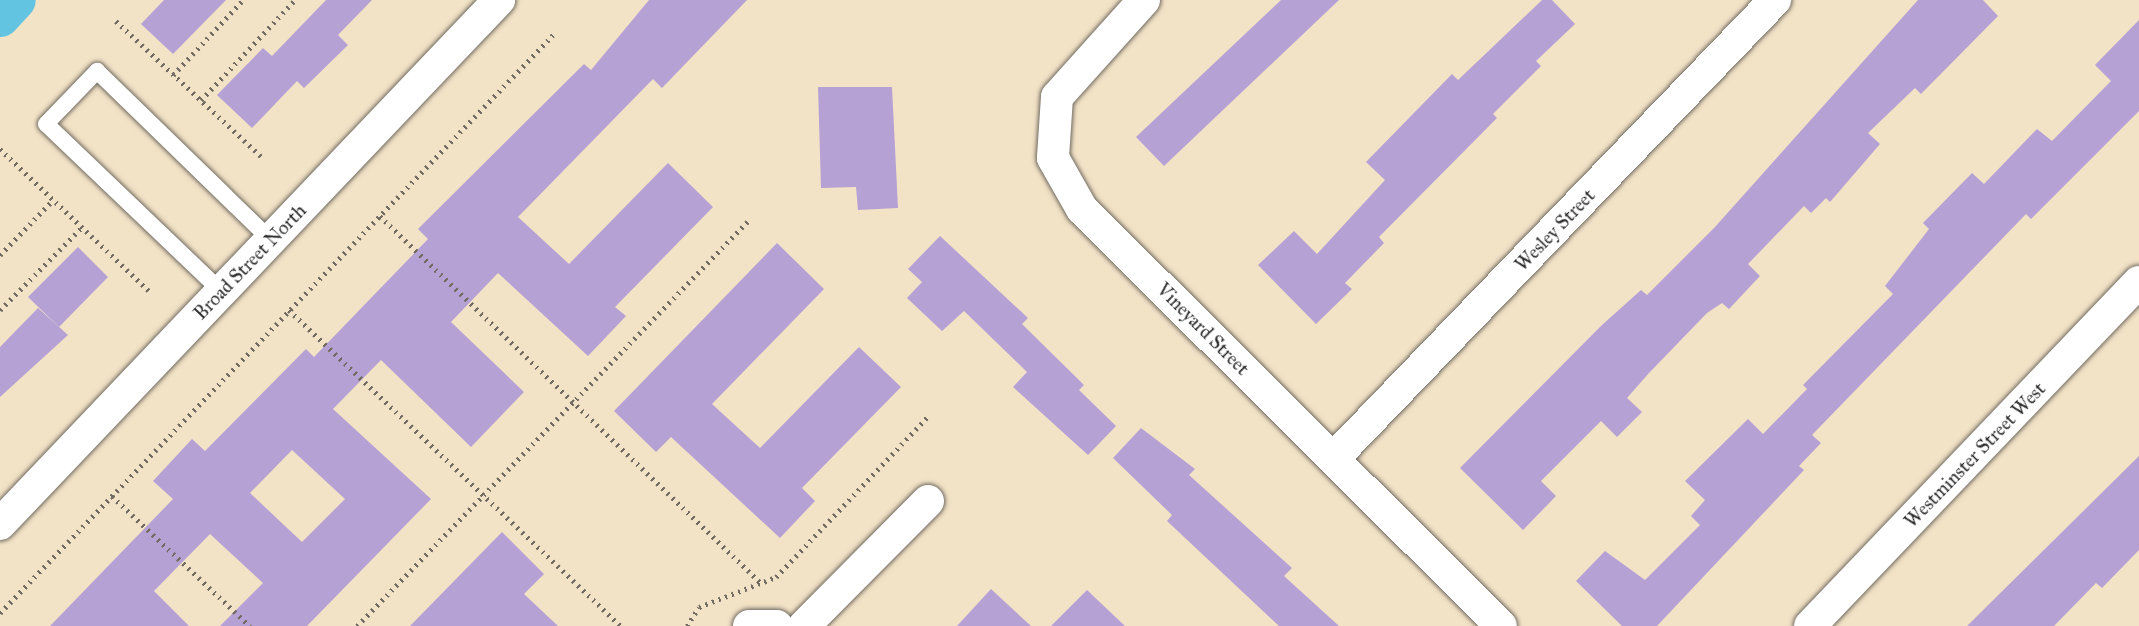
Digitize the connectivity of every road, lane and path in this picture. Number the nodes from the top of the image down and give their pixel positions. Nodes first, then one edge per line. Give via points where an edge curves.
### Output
1 (243, 0) edge
2 (295, 0) edge
3 (499, 0) edge
4 (1144, 0) edge
5 (1775, 0) edge
6 (116, 21) dead end
7 (553, 35) dead end
8 (173, 75) junction
9 (201, 100) junction
10 (0, 149) edge
11 (264, 159) dead end
12 (53, 200) junction
13 (380, 215) junction
14 (749, 220) dead end
15 (82, 227) junction
16 (271, 240) junction
17 (0, 255) edge
18 (2139, 282) edge
19 (222, 292) junction
20 (151, 293) dead end
21 (0, 310) edge
22 (289, 310) junction
23 (573, 402) junction
24 (928, 416) dead end
25 (1334, 458) junction
26 (483, 495) junction
27 (112, 496) junction
28 (928, 501) dead end
29 (0, 524) edge
30 (760, 582) junction
31 (0, 612) edge
32 (250, 626) edge
33 (357, 626) edge
34 (621, 626) edge
35 (687, 626) edge
36 (749, 626) edge
37 (777, 626) edge
38 (804, 626) edge
39 (1500, 626) edge
40 (1810, 626) edge

1 - 8 path
2 - 9 path
3 - 16 street, Broad Street North
4 - 25 street, Vineyard Street via 1057,97 1053,158 1082,209
5 - 25 street, Wesley Street
6 - 8 path
7 - 13 path
8 - 9 path
9 - 11 path
10 - 12 path
12 - 15 path
12 - 17 path
13 - 22 path
13 - 23 path
14 - 23 path
15 - 20 path
15 - 21 path
16 - 19 street, Broad Street North
16 - 19 lane via 97,71 55,115 47,124
18 - 40 street, Westminster Street West
19 - 29 street, Broad Street North
22 - 26 path
22 - 27 path
23 - 26 path
23 - 30 path
24 - 30 path via 776,577
25 - 39 street, Vineyard Street
26 - 33 path
26 - 34 path
27 - 31 path
27 - 32 path
28 - 38 street
30 - 35 path via 699,607
36 - 37 street

